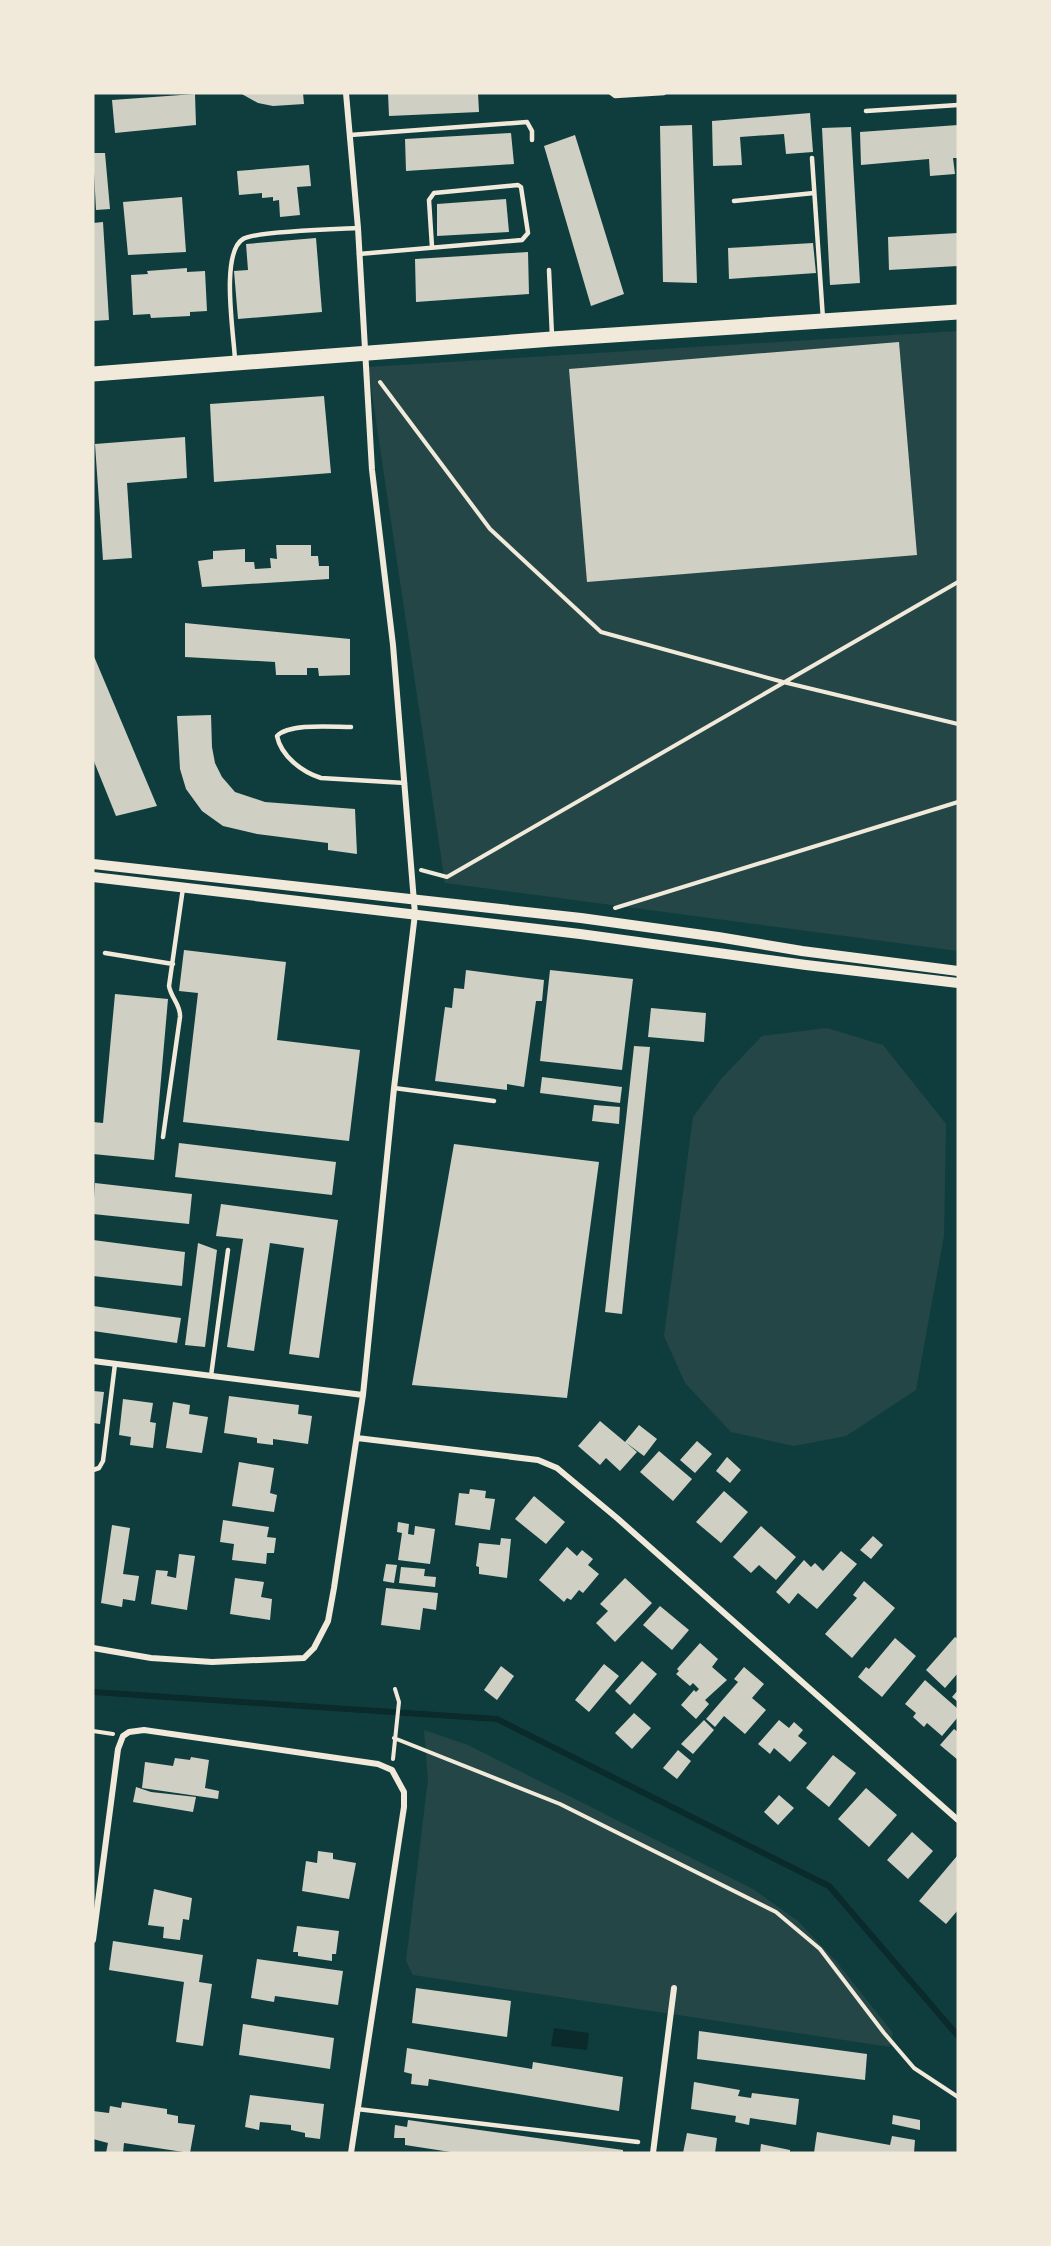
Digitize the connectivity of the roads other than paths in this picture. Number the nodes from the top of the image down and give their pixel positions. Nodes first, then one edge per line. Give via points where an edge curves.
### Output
1 (346, 93) edge
2 (611, 93) edge
3 (664, 93) edge
4 (958, 105) edge
5 (866, 111) dead end
6 (350, 135) junction
7 (532, 140) dead end
8 (812, 158) dead end
9 (814, 193) junction
10 (734, 201) dead end
11 (358, 228) junction
12 (432, 247) junction
13 (359, 254) junction
14 (549, 270) dead end
15 (958, 312) edge
16 (823, 322) junction
17 (552, 339) junction
18 (364, 353) junction
19 (236, 363) junction
20 (93, 374) edge
21 (351, 727) dead end
22 (405, 783) junction
23 (93, 864) edge
24 (93, 877) edge
25 (183, 888) junction
26 (416, 899) junction
27 (416, 914) junction
28 (105, 952) dead end
29 (172, 964) junction
30 (958, 970) edge
31 (958, 983) edge
32 (394, 1088) junction
33 (494, 1101) dead end
34 (164, 1137) dead end
35 (228, 1250) dead end
36 (93, 1361) edge
37 (115, 1364) junction
38 (211, 1376) junction
39 (363, 1395) junction
40 (357, 1438) junction
41 (93, 1470) edge
42 (93, 1648) edge
43 (958, 1820) edge
44 (94, 1919) edge
45 (93, 1940) edge
46 (674, 1988) dead end
47 (357, 2109) junction
48 (638, 2142) dead end
49 (351, 2153) edge
50 (652, 2153) edge

1 - 6 street
2 - 3 lane
4 - 5 lane
6 - 7 lane via 527,122
6 - 11 street
8 - 9 lane
9 - 10 lane
9 - 16 lane
11 - 13 street
11 - 19 lane via 261,235 238,243 230,270
12 - 12 lane via 522,240 528,233 521,187 434,193 429,200
12 - 13 lane
13 - 18 street
14 - 17 lane
15 - 16 main road
16 - 17 main road
17 - 18 main road
18 - 19 main road
18 - 22 street via 372,470
19 - 20 main road
21 - 22 lane via 293,728 282,730 277,736 291,761 312,775
22 - 26 street
23 - 26 street
24 - 25 street
25 - 27 street
25 - 29 lane
26 - 27 street
26 - 30 street
27 - 31 street
27 - 32 street
28 - 29 lane
29 - 34 lane via 171,994 180,1009
32 - 33 lane
32 - 39 street
35 - 38 lane
36 - 37 street
37 - 38 street
37 - 41 lane via 103,1461
38 - 39 street
39 - 40 street
40 - 42 street via 328,1621 304,1658 212,1662 151,1658
40 - 43 street via 538,1460 557,1468
44 - 45 street
44 - 47 street via 115,1766 123,1736 129,1732 144,1730 378,1764 392,1770 404,1792 404,1807
46 - 50 street
47 - 48 lane
47 - 49 street

